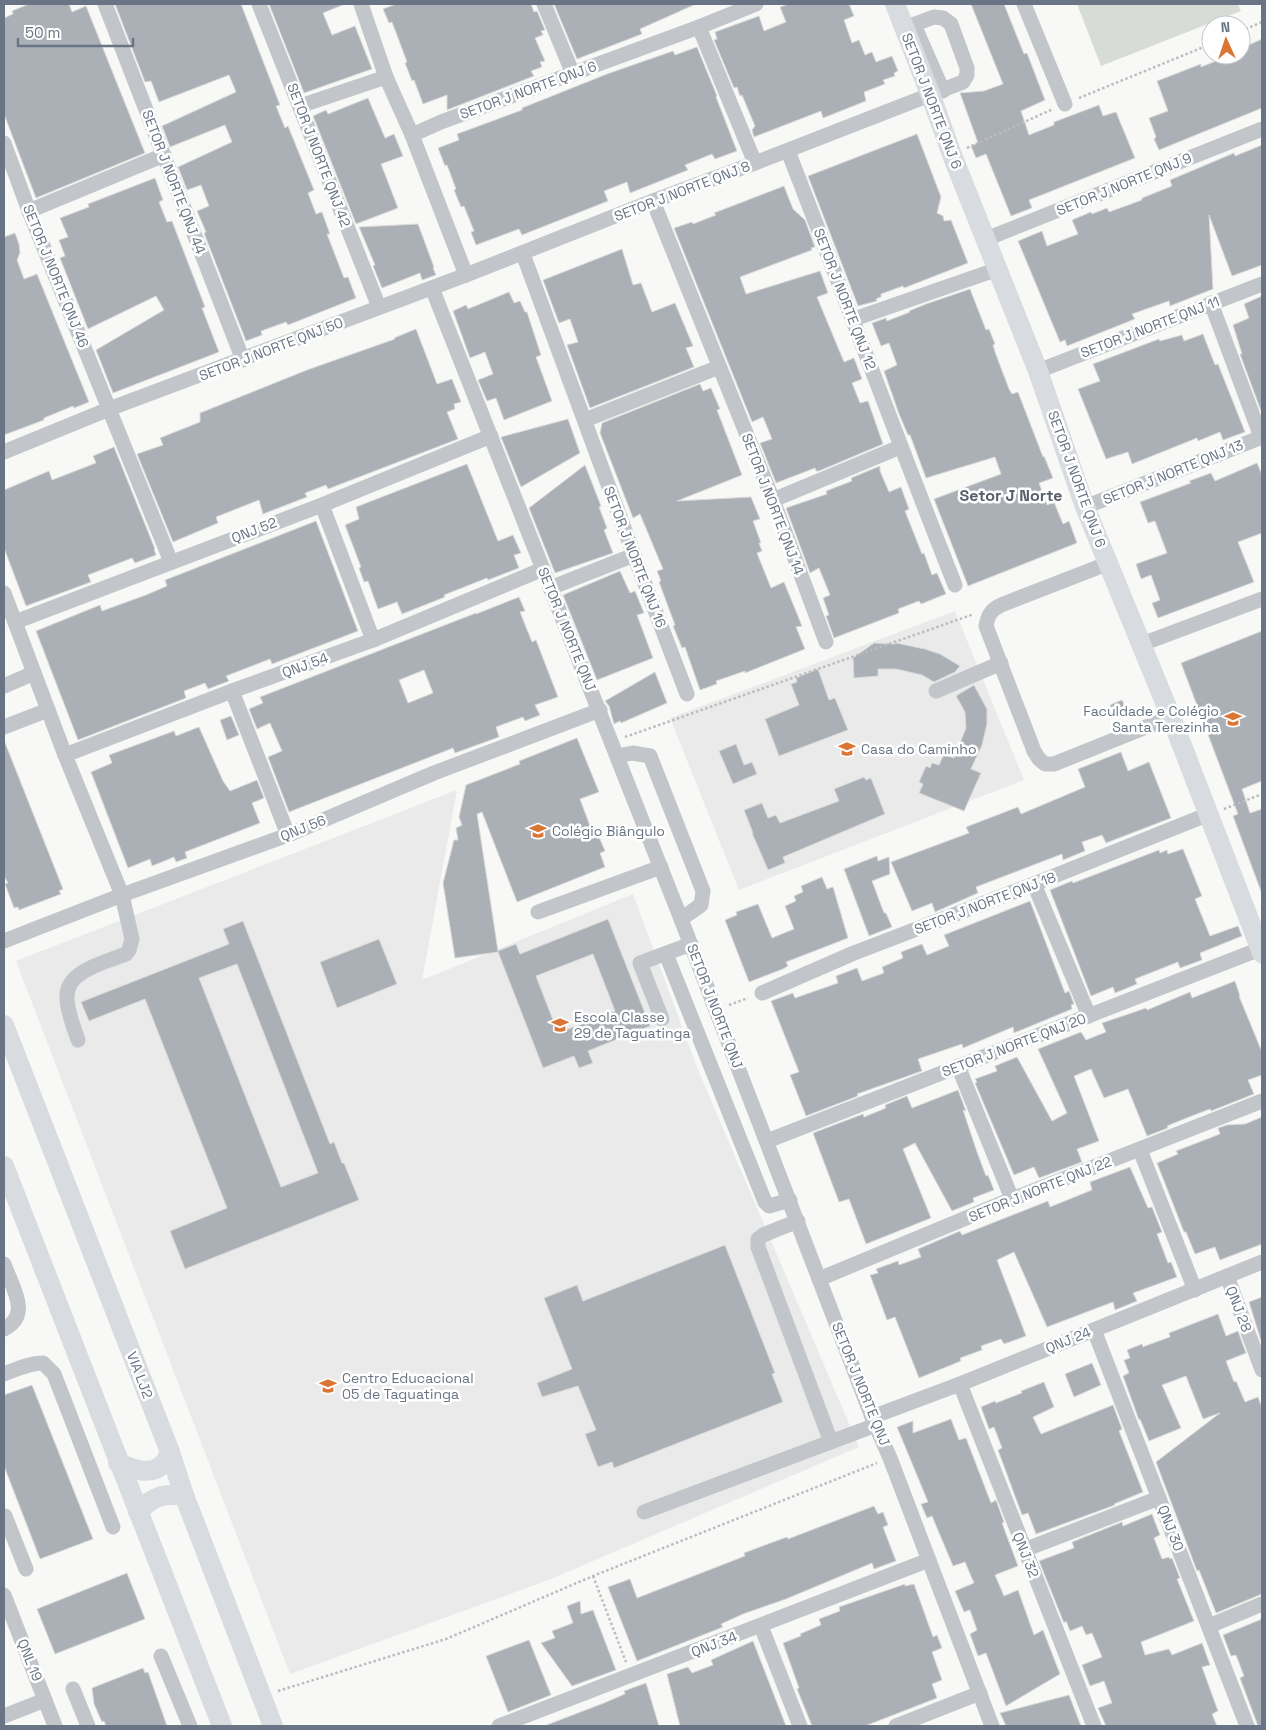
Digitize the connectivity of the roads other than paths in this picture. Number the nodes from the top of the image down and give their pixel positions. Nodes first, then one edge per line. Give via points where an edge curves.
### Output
1 (105, 4) edge
2 (259, 4) edge
3 (361, 4) edge
4 (544, 4) edge
5 (756, 4) edge
6 (895, 4) edge
7 (1024, 4) edge
8 (909, 26) junction
9 (699, 27) junction
10 (573, 74) junction
11 (386, 77) junction
12 (937, 93) junction
13 (1066, 104) road end
14 (300, 106) junction
15 (1262, 129) edge
16 (412, 135) junction
17 (4, 143) edge
18 (788, 150) junction
19 (164, 155) junction
20 (755, 164) junction
21 (653, 201) junction
22 (29, 211) junction
23 (986, 239) junction
24 (522, 254) junction
25 (998, 269) junction
26 (466, 276) junction
27 (1262, 284) edge
28 (432, 288) junction
29 (1211, 303) junction
30 (378, 308) junction
31 (854, 320) junction
32 (243, 360) junction
33 (719, 367) junction
34 (1038, 371) junction
35 (109, 410) junction
36 (585, 420) junction
37 (491, 436) junction
38 (1262, 437) edge
39 (900, 447) junction
40 (4, 452) edge
41 (772, 500) junction
42 (322, 505) junction
43 (1085, 507) junction
44 (634, 555) junction
45 (171, 562) junction
46 (1109, 563) junction
47 (543, 569) junction
48 (955, 585) dead end
49 (550, 588) junction
50 (4, 593) edge
51 (1262, 599) edge
52 (15, 622) junction
53 (373, 640) junction
54 (826, 642) dead end
55 (1142, 644) junction
56 (1001, 664) junction
57 (34, 673) junction
58 (4, 686) edge
59 (232, 691) junction
60 (936, 692) dead end
61 (688, 694) dead end
62 (48, 710) junction
63 (600, 710) junction
64 (1171, 716) junction
65 (4, 727) edge
66 (615, 749) junction
67 (65, 755) junction
68 (1209, 814) junction
69 (288, 835) junction
70 (661, 867) junction
71 (1034, 884) junction
72 (122, 895) junction
73 (538, 912) dead end
74 (681, 919) junction
75 (4, 941) edge
76 (691, 944) junction
77 (1261, 951) edge
78 (666, 954) junction
79 (762, 993) road end
80 (1089, 1016) junction
81 (662, 1019) dead end
82 (5, 1031) edge
83 (78, 1040) dead end
84 (735, 1058) junction
85 (958, 1066) junction
86 (712, 1067) junction
87 (1262, 1101) edge
88 (767, 1141) junction
89 (1140, 1150) junction
90 (4, 1166) edge
91 (790, 1200) junction
92 (1012, 1200) junction
93 (798, 1221) junction
94 (1262, 1262) edge
95 (4, 1264) edge
96 (1227, 1276) junction
97 (819, 1278) junction
98 (1195, 1290) junction
99 (4, 1329) edge
100 (1094, 1330) junction
101 (1262, 1370) edge
102 (4, 1374) edge
103 (960, 1384) junction
104 (874, 1421) junction
105 (831, 1442) junction
106 (170, 1452) junction
107 (118, 1462) junction
108 (184, 1496) junction
109 (1159, 1498) junction
110 (138, 1512) junction
111 (644, 1512) dead end
112 (4, 1515) edge
113 (113, 1527) dead end
114 (1024, 1550) junction
115 (929, 1560) junction
116 (26, 1568) dead end
117 (4, 1595) edge
118 (1262, 1604) edge
119 (761, 1626) junction
120 (1209, 1626) junction
121 (161, 1656) dead end
122 (73, 1689) dead end
123 (980, 1693) junction
124 (45, 1700) junction
125 (4, 1716) edge
126 (55, 1726) edge
127 (88, 1726) edge
128 (190, 1726) edge
129 (222, 1726) edge
130 (274, 1726) edge
131 (499, 1726) edge
132 (800, 1726) edge
133 (896, 1726) edge
134 (992, 1726) edge
135 (1094, 1726) edge
136 (1247, 1726) edge

1 - 19 street, SETOR J NORTE QNJ 44
2 - 14 street, SETOR J NORTE QNJ 42
3 - 11 street
4 - 10 street
5 - 9 street, SETOR J NORTE QNJ 6
6 - 8 main road, SETOR J NORTE QNJ 6
7 - 13 street
8 - 12 main road, SETOR J NORTE QNJ 6
8 - 12 street, SETOR J NORTE QNJ 8 via 934,16 951,24 967,75 963,82
9 - 10 street, SETOR J NORTE QNJ 6
9 - 20 street
10 - 16 street, SETOR J NORTE QNJ 6
11 - 14 street
11 - 16 street
12 - 18 street, SETOR J NORTE QNJ 8
12 - 23 main road, SETOR J NORTE QNJ 6 via 952,155
14 - 30 street, SETOR J NORTE QNJ 42
15 - 23 street, SETOR J NORTE QNJ 9
16 - 26 street
17 - 22 street, SETOR J NORTE QNJ 46
18 - 20 street, SETOR J NORTE QNJ 8
18 - 31 street, SETOR J NORTE QNJ 12
19 - 22 street
19 - 32 street, SETOR J NORTE QNJ 44
20 - 21 street, SETOR J NORTE QNJ 8
21 - 24 street, SETOR J NORTE QNJ 8
21 - 33 street, SETOR J NORTE QNJ 14
22 - 35 street, SETOR J NORTE QNJ 46
23 - 25 main road, SETOR J NORTE QNJ 6
24 - 26 street, SETOR J NORTE QNJ 8
24 - 36 street, SETOR J NORTE QNJ 16
25 - 31 street
25 - 34 main road, SETOR J NORTE QNJ 6
26 - 28 street, SETOR J NORTE QNJ 8
27 - 29 street, SETOR J NORTE QNJ 11
28 - 30 street, SETOR J NORTE QNJ 50
28 - 37 street, SETOR J NORTE QNJ
29 - 34 street, SETOR J NORTE QNJ 11
29 - 38 street, SETOR J NORTE QNJ 13
30 - 32 street, SETOR J NORTE QNJ 50
31 - 39 street, SETOR J NORTE QNJ 12
32 - 35 street, SETOR J NORTE QNJ 50
33 - 36 street
33 - 41 street, SETOR J NORTE QNJ 14
34 - 43 main road, SETOR J NORTE QNJ 6
35 - 40 street, SETOR J NORTE QNJ 50
35 - 45 street, SETOR J NORTE QNJ 46
36 - 44 street, SETOR J NORTE QNJ 16
37 - 42 street, QNJ 52
37 - 47 street, SETOR J NORTE QNJ
38 - 43 street, SETOR J NORTE QNJ 13
39 - 41 street
39 - 48 street, SETOR J NORTE QNJ 12
41 - 54 street, SETOR J NORTE QNJ 14
42 - 45 street, QNJ 52
42 - 53 street
43 - 46 main road, SETOR J NORTE QNJ 6
44 - 49 street
44 - 61 street, SETOR J NORTE QNJ 16
45 - 52 street, QNJ 52
46 - 55 main road, SETOR J NORTE QNJ 6
46 - 56 street via 993,609 986,626
47 - 49 street, SETOR J NORTE QNJ
47 - 53 street, QNJ 54
49 - 63 street, SETOR J NORTE QNJ
50 - 52 street
51 - 55 street
52 - 57 street
53 - 59 street, QNJ 54
55 - 64 main road, SETOR J NORTE QNJ 6
56 - 60 street
56 - 64 street via 1034,751 1045,764 1054,764
57 - 58 street
57 - 62 street
59 - 67 street, QNJ 54
59 - 69 street
62 - 65 street
62 - 67 street
63 - 66 street, SETOR J NORTE QNJ
63 - 69 street, QNJ 56 via 434,773
64 - 68 main road, SETOR J NORTE QNJ 6
66 - 70 street, SETOR J NORTE QNJ
66 - 74 street via 650,756 703,891 701,905
67 - 72 street
68 - 71 street, SETOR J NORTE QNJ 18
68 - 77 main road, SETOR J NORTE QNJ 6
69 - 72 street, QNJ 56
70 - 73 street
70 - 74 street, SETOR J NORTE QNJ
71 - 79 street, SETOR J NORTE QNJ 18 via 854,953
71 - 80 street
72 - 75 street, QNJ 56
72 - 83 street via 132,938 129,950 78,974 67,991
74 - 76 street, SETOR J NORTE QNJ
76 - 78 street
76 - 84 street, SETOR J NORTE QNJ
77 - 80 street, SETOR J NORTE QNJ 20
78 - 81 street via 640,963
78 - 86 street
80 - 85 street, SETOR J NORTE QNJ 20
82 - 106 main road, VIA LJ2
84 - 86 street
84 - 88 street, SETOR J NORTE QNJ
85 - 88 street, SETOR J NORTE QNJ 20
85 - 92 street
86 - 91 street via 765,1202 769,1206
87 - 89 street, SETOR J NORTE QNJ 22
88 - 91 street, SETOR J NORTE QNJ
89 - 92 street, SETOR J NORTE QNJ 22
89 - 98 street
90 - 107 main road
91 - 93 street, SETOR J NORTE QNJ
92 - 97 street, SETOR J NORTE QNJ 22
93 - 97 street, SETOR J NORTE QNJ
93 - 105 street via 763,1235 758,1240 758,1247
94 - 96 street, QNJ 24
95 - 99 street via 20,1308 17,1319
96 - 98 street, QNJ 24
96 - 101 street, QNJ 28
97 - 104 street, SETOR J NORTE QNJ
98 - 100 street, QNJ 24
100 - 103 street, QNJ 24
100 - 109 street, QNJ 30
102 - 113 street via 31,1363 43,1364 54,1374
103 - 104 street, QNJ 24
103 - 114 street, QNJ 32
104 - 105 street, QNJ 24
104 - 115 street, SETOR J NORTE QNJ
105 - 111 street, QNJ 24
106 - 107 main road via 164,1464 145,1471
106 - 108 main road, VIA LJ2
107 - 110 main road
108 - 110 main road via 158,1496
108 - 130 main road, VIA LJ2
109 - 114 street
109 - 120 street, QNJ 30
110 - 129 main road
112 - 116 street
114 - 135 street, QNJ 32
115 - 119 street, QNJ 34
115 - 123 street, SETOR J NORTE QNJ
117 - 124 street, QNL 19
118 - 120 street
119 - 131 street, QNJ 34
119 - 132 street
120 - 136 street, QNJ 30
121 - 128 street
122 - 127 street
123 - 133 street
123 - 134 street, SETOR J NORTE QNJ
124 - 125 street
124 - 126 street, QNL 19

